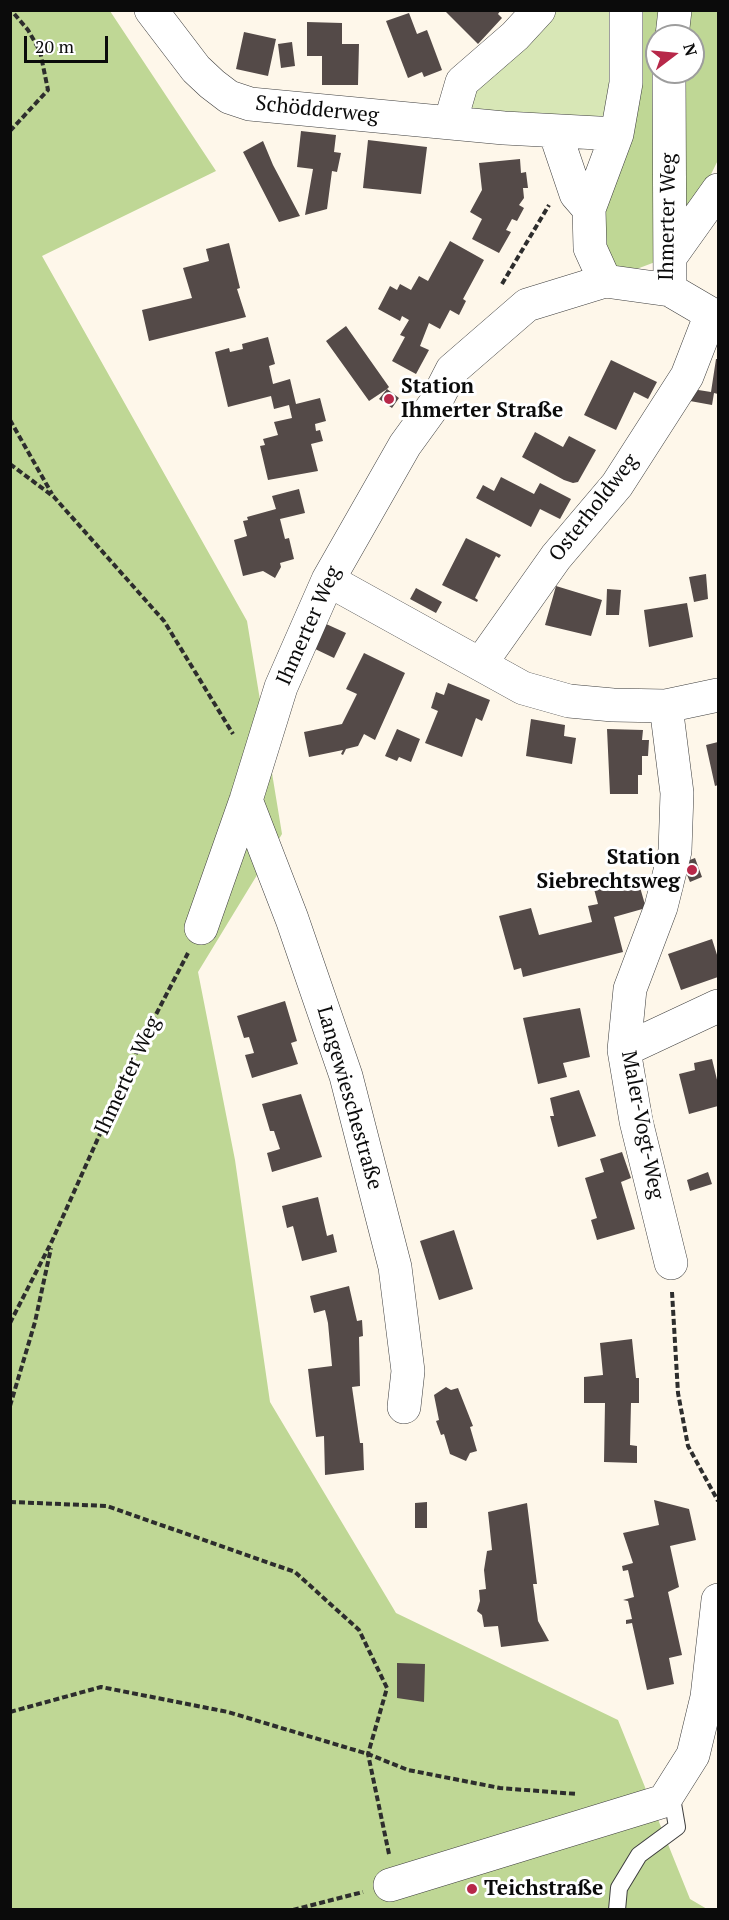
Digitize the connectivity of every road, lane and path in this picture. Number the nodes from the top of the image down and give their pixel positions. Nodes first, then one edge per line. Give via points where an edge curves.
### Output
1 (12, 10) edge
2 (151, 10) edge
3 (539, 10) edge
4 (626, 10) edge
5 (669, 84) edge
6 (450, 123) junction
7 (10, 131) edge
8 (555, 132) junction
9 (617, 134) junction
10 (569, 171) junction
11 (718, 190) edge
12 (589, 209) junction
13 (671, 256) junction
14 (605, 281) junction
15 (670, 290) junction
16 (499, 291) dead end
17 (715, 315) edge
18 (10, 420) edge
19 (10, 464) edge
20 (54, 497) junction
21 (328, 580) junction
22 (481, 663) junction
23 (718, 695) edge
24 (666, 706) junction
25 (235, 742) dead end
26 (246, 800) junction
27 (201, 928) joint
28 (718, 1006) edge
29 (624, 1050) junction
30 (52, 1241) junction
31 (671, 1263) joint
32 (10, 1323) edge
33 (10, 1406) edge
34 (404, 1407) dead end
35 (718, 1501) edge
36 (10, 1502) edge
37 (718, 1600) edge
38 (10, 1712) edge
39 (368, 1754) junction
40 (671, 1790) junction
41 (582, 1794) dead end
42 (390, 1885) junction
43 (293, 1910) edge
44 (617, 1910) edge

1 - 7 path via 40,51 48,90
2 - 6 street, Schödderweg via 196,69 229,97 250,104
3 - 6 street via 462,82
4 - 9 street via 626,83
5 - 13 street, Ihmerter Weg
6 - 8 street, Schödderweg
8 - 9 street, Schödderweg
8 - 10 street
9 - 12 street
10 - 12 street via 576,194
10 - 16 path
11 - 13 street
12 - 14 street via 590,248
13 - 15 street, Ihmerter Weg
14 - 15 street, Ihmerter Weg
14 - 21 street, Ihmerter Weg via 527,305 452,370
15 - 17 street
17 - 22 street, Osterholdweg via 687,376 617,485 556,557
18 - 20 path
19 - 20 path
20 - 25 path via 164,621 232,730
21 - 22 street
21 - 26 street, Ihmerter Weg via 281,687
22 - 24 street via 523,688 569,700
23 - 24 street
24 - 29 street, Maler-Vogt-Weg via 677,793 675,851 661,907 630,989
26 - 27 street, Ihmerter Weg
26 - 34 street, Langewieschestraße via 292,920 352,1098 395,1267 408,1371
27 - 30 path, Ihmerter Weg via 138,1049
28 - 29 street
29 - 31 street, Maler-Vogt-Weg via 636,1121
30 - 32 path, Ihmerter Weg
30 - 33 path via 35,1322
31 - 35 path via 678,1393 688,1446
36 - 39 path via 108,1506 295,1572 359,1630 387,1688
37 - 40 street via 706,1697 693,1755
38 - 39 path via 101,1687 228,1712
39 - 41 path via 408,1770 500,1788
39 - 42 path via 389,1854
40 - 42 street via 664,1801
40 - 44 lane via 677,1827 639,1856 620,1888
42 - 43 path

